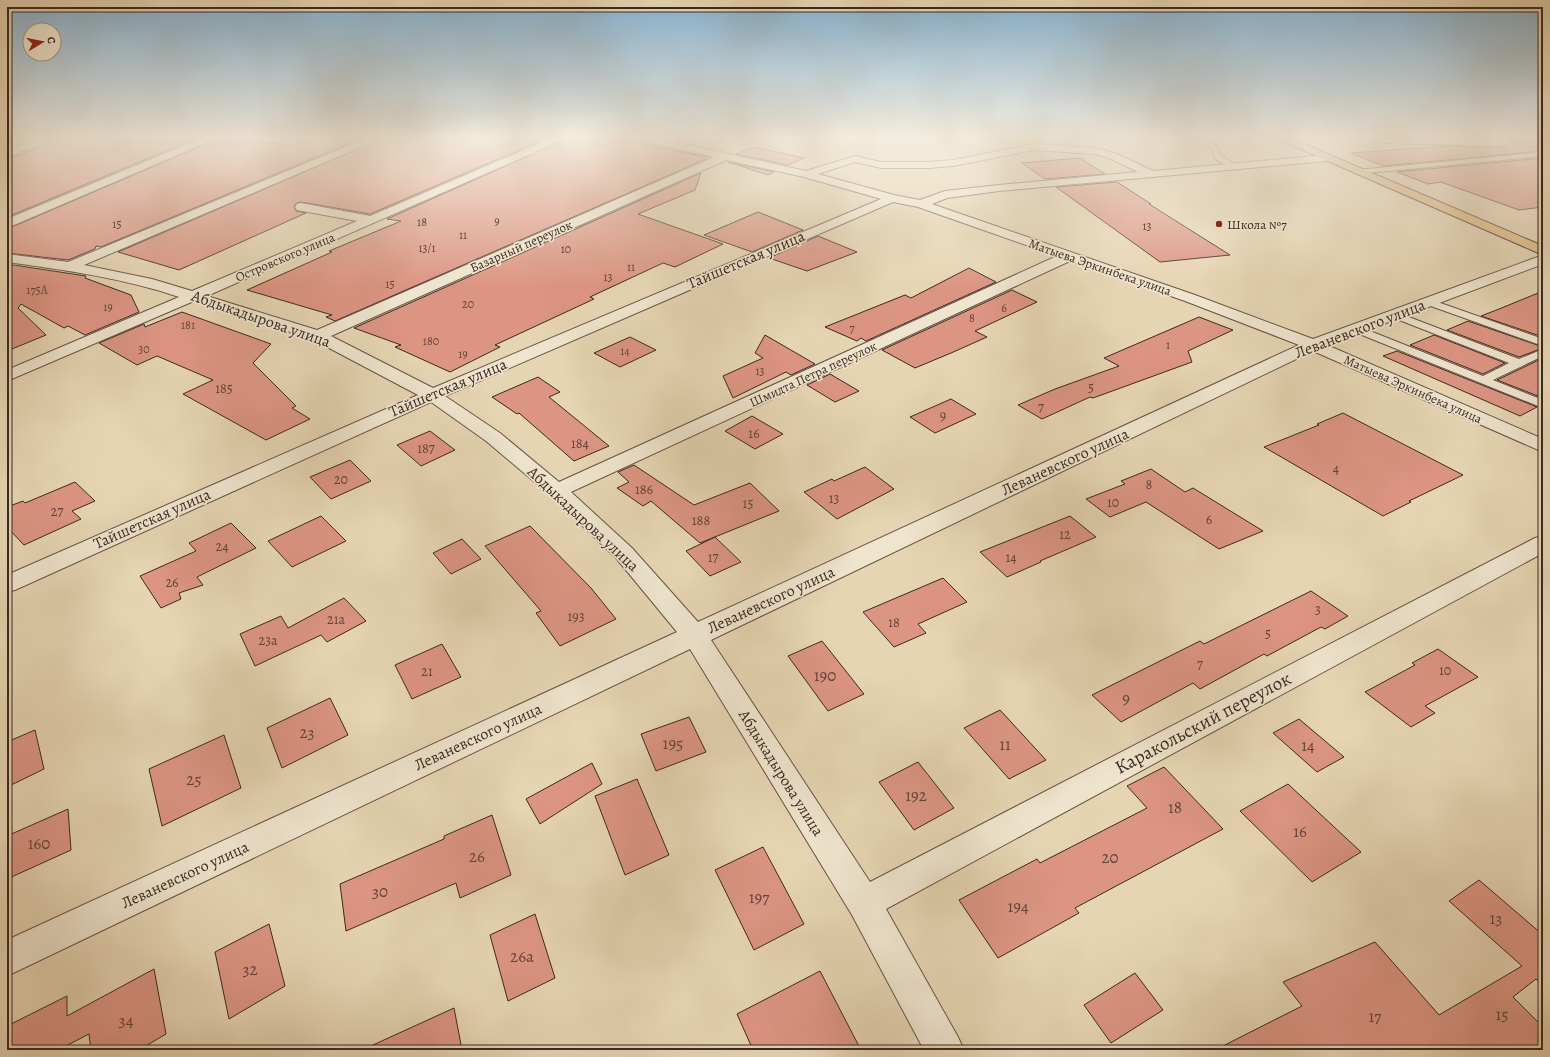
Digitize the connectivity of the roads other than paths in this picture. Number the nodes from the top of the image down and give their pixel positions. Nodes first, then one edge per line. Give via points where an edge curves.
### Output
1 (94, 187) edge
2 (258, 187) edge
3 (447, 187) edge
4 (654, 187) edge
5 (854, 187) edge
6 (1013, 187) edge
7 (1393, 187) edge
8 (892, 198) junction
9 (921, 204) junction
10 (301, 206) dead end
11 (371, 220) junction
12 (7, 224) edge
13 (1543, 251) edge
14 (1069, 256) junction
15 (7, 258) edge
16 (1543, 259) edge
17 (69, 266) junction
18 (194, 296) junction
19 (1429, 302) junction
20 (1393, 314) junction
21 (1356, 329) junction
22 (318, 336) junction
23 (1543, 343) edge
24 (1313, 345) junction
25 (1543, 352) edge
26 (1519, 363) junction
27 (7, 376) edge
28 (1483, 380) junction
29 (432, 395) junction
30 (1543, 404) edge
31 (1543, 446) edge
32 (557, 491) junction
33 (1543, 543) edge
34 (7, 584) edge
35 (695, 636) junction
36 (864, 903) junction
37 (7, 958) edge
38 (945, 1050) edge

1 - 12 street
2 - 17 street
3 - 11 street, Островского улица
4 - 22 street, Базарный переулок
5 - 8 street, Матыева Эркинбека улица
6 - 9 street via 945,195
7 - 13 main road
8 - 9 street, Матыева Эркинбека улица
8 - 29 street, Тайшетская улица
9 - 14 street, Матыева Эркинбека улица
10 - 11 street
11 - 18 street, Островского улица
14 - 24 street, Матыева Эркинбека улица via 1190,298
14 - 32 street, Шмидта Петра переулок
15 - 17 street, Абдыкадырова улица
16 - 19 street, Леваневского улица
17 - 18 street, Абдыкадырова улица via 152,283
18 - 22 street, Абдыкадырова улица
18 - 27 street, Островского улица
19 - 20 street, Леваневского улица
19 - 23 lane
20 - 21 street, Леваневского улица
20 - 26 lane
21 - 24 street, Леваневского улица
21 - 28 lane
22 - 29 street, Абдыкадырова улица
24 - 31 street, Матыева Эркинбека улица
24 - 35 street, Леваневского улица
25 - 26 lane
26 - 28 lane
28 - 30 lane
29 - 32 street, Абдыкадырова улица via 493,437
29 - 34 street, Тайшетская улица
32 - 35 street, Абдыкадырова улица via 624,553
33 - 36 street, Каракольский переулок
35 - 36 street, Абдыкадырова улица
35 - 37 street, Леваневского улица
36 - 38 street, Абдыкадырова улица

